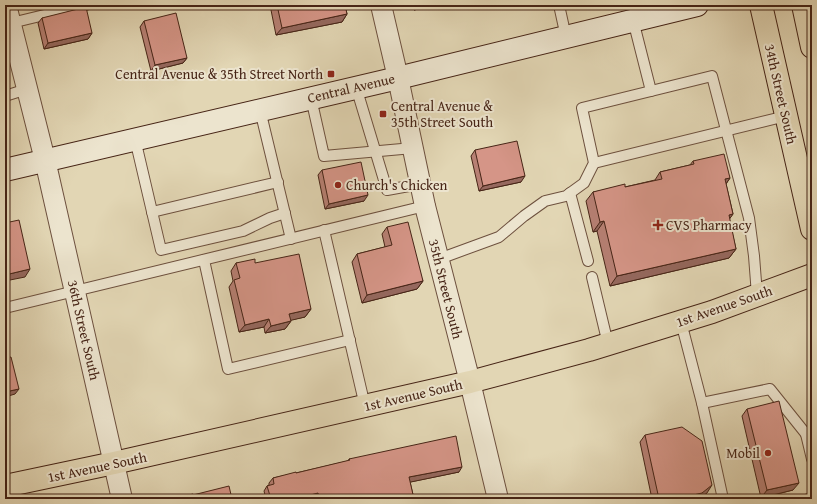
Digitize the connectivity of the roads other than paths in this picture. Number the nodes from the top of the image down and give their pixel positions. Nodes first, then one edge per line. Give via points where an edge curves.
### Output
1 (86, 5) edge
2 (381, 5) edge
3 (559, 5) edge
4 (697, 5) edge
5 (761, 5) edge
6 (803, 5) edge
7 (7, 18) edge
8 (633, 20) junction
9 (566, 37) junction
10 (812, 47) edge
11 (398, 78) junction
12 (356, 87) junction
13 (27, 89) junction
14 (651, 91) junction
15 (5, 96) edge
16 (311, 98) junction
17 (260, 110) junction
18 (786, 116) junction
19 (726, 131) junction
20 (135, 139) junction
21 (413, 148) junction
22 (375, 151) junction
23 (45, 160) junction
24 (594, 163) junction
25 (5, 170) edge
26 (278, 182) junction
27 (420, 184) junction
28 (570, 192) junction
29 (425, 206) junction
30 (152, 212) junction
31 (285, 213) junction
32 (812, 229) edge
33 (324, 230) junction
34 (291, 239) junction
35 (439, 259) junction
36 (204, 260) junction
37 (588, 261) dead end
38 (812, 274) edge
39 (592, 277) dead end
40 (75, 291) junction
41 (756, 295) junction
42 (5, 308) edge
43 (682, 322) junction
44 (350, 340) junction
45 (608, 344) junction
46 (470, 382) junction
47 (702, 402) junction
48 (365, 406) junction
49 (809, 433) edge
50 (812, 459) edge
51 (114, 463) junction
52 (5, 486) edge
53 (812, 498) edge
54 (122, 499) edge
55 (498, 499) edge
56 (723, 499) edge
57 (808, 499) edge

1 - 7 lane
2 - 11 street, 35th Street South
3 - 9 lane
4 - 8 main road, Central Avenue
5 - 18 main road, 34th Street South
6 - 10 main road
7 - 13 street, 36th Street South
8 - 9 main road, Central Avenue
8 - 14 lane
9 - 11 main road, Central Avenue
11 - 12 main road, Central Avenue
11 - 21 street, 35th Street South
12 - 16 main road, Central Avenue
12 - 22 lane
13 - 15 lane
13 - 23 street, 36th Street South
14 - 19 lane via 712,76
14 - 24 lane via 582,108
16 - 17 main road, Central Avenue
16 - 22 lane via 324,156
17 - 20 main road, Central Avenue
17 - 26 lane
18 - 19 lane
18 - 32 main road, 34th Street South
19 - 24 lane
19 - 41 lane via 749,218
20 - 23 main road, Central Avenue
20 - 30 lane
21 - 22 lane
21 - 27 street, 35th Street South
22 - 27 lane via 387,190
23 - 25 main road, Central Avenue
23 - 40 street, 36th Street South
24 - 28 lane via 584,183
26 - 30 lane
26 - 31 lane
27 - 29 street, 35th Street South
28 - 35 lane via 566,196 545,201 499,237
28 - 37 lane
29 - 33 lane
29 - 35 street, 35th Street South
30 - 31 lane via 161,250 243,231
31 - 34 lane
33 - 34 lane
33 - 44 lane
34 - 36 lane
35 - 46 street, 35th Street South
36 - 40 lane
36 - 44 lane via 228,368
38 - 41 main road, 1st Avenue South
39 - 45 lane
40 - 42 lane
40 - 51 street, 36th Street South
41 - 43 main road, 1st Avenue South
43 - 45 main road, 1st Avenue South
43 - 47 lane
44 - 48 lane
45 - 46 main road, 1st Avenue South
46 - 48 main road, 1st Avenue South
46 - 55 street, 35th Street South
47 - 49 lane via 770,389
47 - 56 lane
48 - 51 main road, 1st Avenue South
49 - 50 lane
51 - 52 main road, 1st Avenue South
51 - 54 street, 36th Street South
53 - 57 lane

